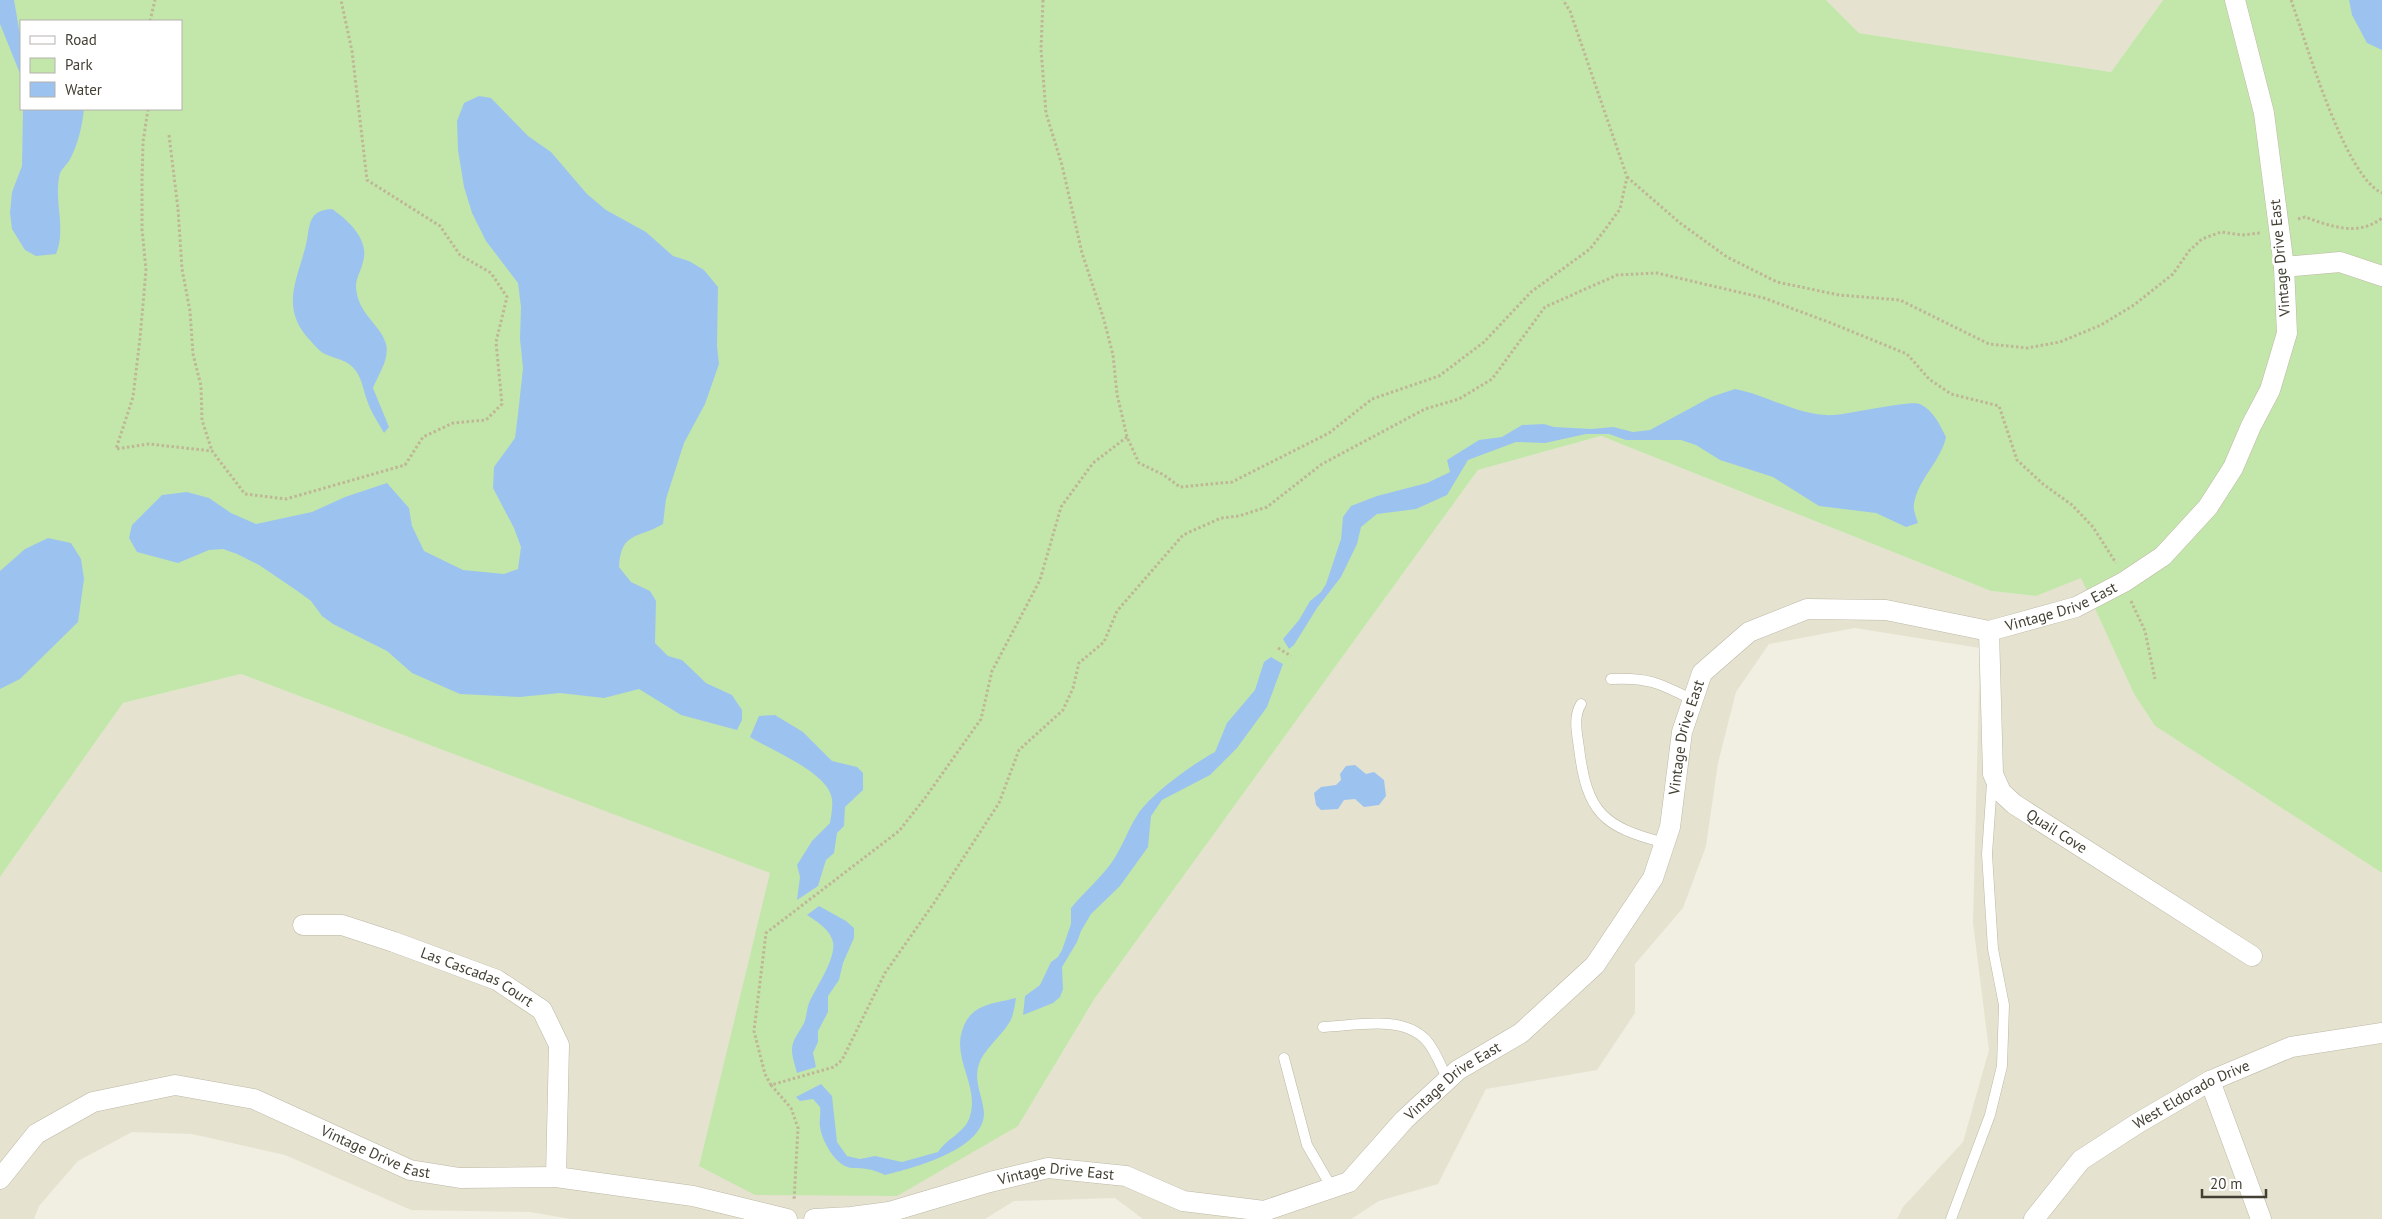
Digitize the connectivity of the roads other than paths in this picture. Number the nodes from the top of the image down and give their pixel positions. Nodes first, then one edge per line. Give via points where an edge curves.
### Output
1 (2235, 0) edge
2 (2284, 267) junction
3 (2382, 276) edge
4 (1989, 631) junction
5 (1611, 679) dead end
6 (1693, 700) junction
7 (1581, 704) dead end
8 (1992, 774) junction
9 (1665, 843) junction
10 (303, 925) dead end
11 (2252, 956) dead end
12 (1323, 1028) dead end
13 (2382, 1033) edge
14 (1284, 1058) dead end
15 (1448, 1080) junction
16 (2210, 1081) junction
17 (556, 1176) junction
18 (0, 1179) edge
19 (1332, 1188) junction
20 (790, 1214) edge
21 (814, 1219) edge
22 (1951, 1219) edge
23 (2034, 1219) edge
24 (2261, 1219) edge

1 - 2 street, Vintage Drive East via 2264,113
2 - 3 street via 2340,262
2 - 4 street, Vintage Drive East via 2286,333 2270,390 2233,468 2208,508 2163,556 2122,582 2076,607
4 - 6 street, Vintage Drive East via 1886,610 1807,609 1749,632 1702,673
4 - 8 street, Quail Cove
5 - 6 lane via 1658,682
6 - 9 street, Vintage Drive East via 1682,732 1670,827
7 - 9 lane via 1577,710 1576,725 1586,788 1594,805 1619,828
8 - 11 street, Quail Cove via 2001,792 2014,804
8 - 22 lane via 1988,854 1993,948 2004,1005 2002,1066 1990,1115
9 - 15 street, Vintage Drive East via 1653,878 1595,965 1521,1033 1458,1070
10 - 17 street, Las Cascadas Court via 342,925 394,942 497,980 542,1010 559,1045
12 - 15 lane via 1389,1024 1408,1027 1427,1041
13 - 16 street, West Eldorado Drive via 2291,1048
14 - 19 lane via 1307,1145
15 - 19 street, Vintage Drive East via 1404,1120 1349,1182
16 - 23 street, West Eldorado Drive via 2081,1160
16 - 24 street
17 - 18 street, Vintage Drive East via 460,1178 410,1170 254,1098 175,1085 93,1102 36,1134
17 - 20 street, Vintage Drive East
19 - 21 street, Vintage Drive East via 1264,1211 1183,1201 1126,1176 1048,1168 889,1212

